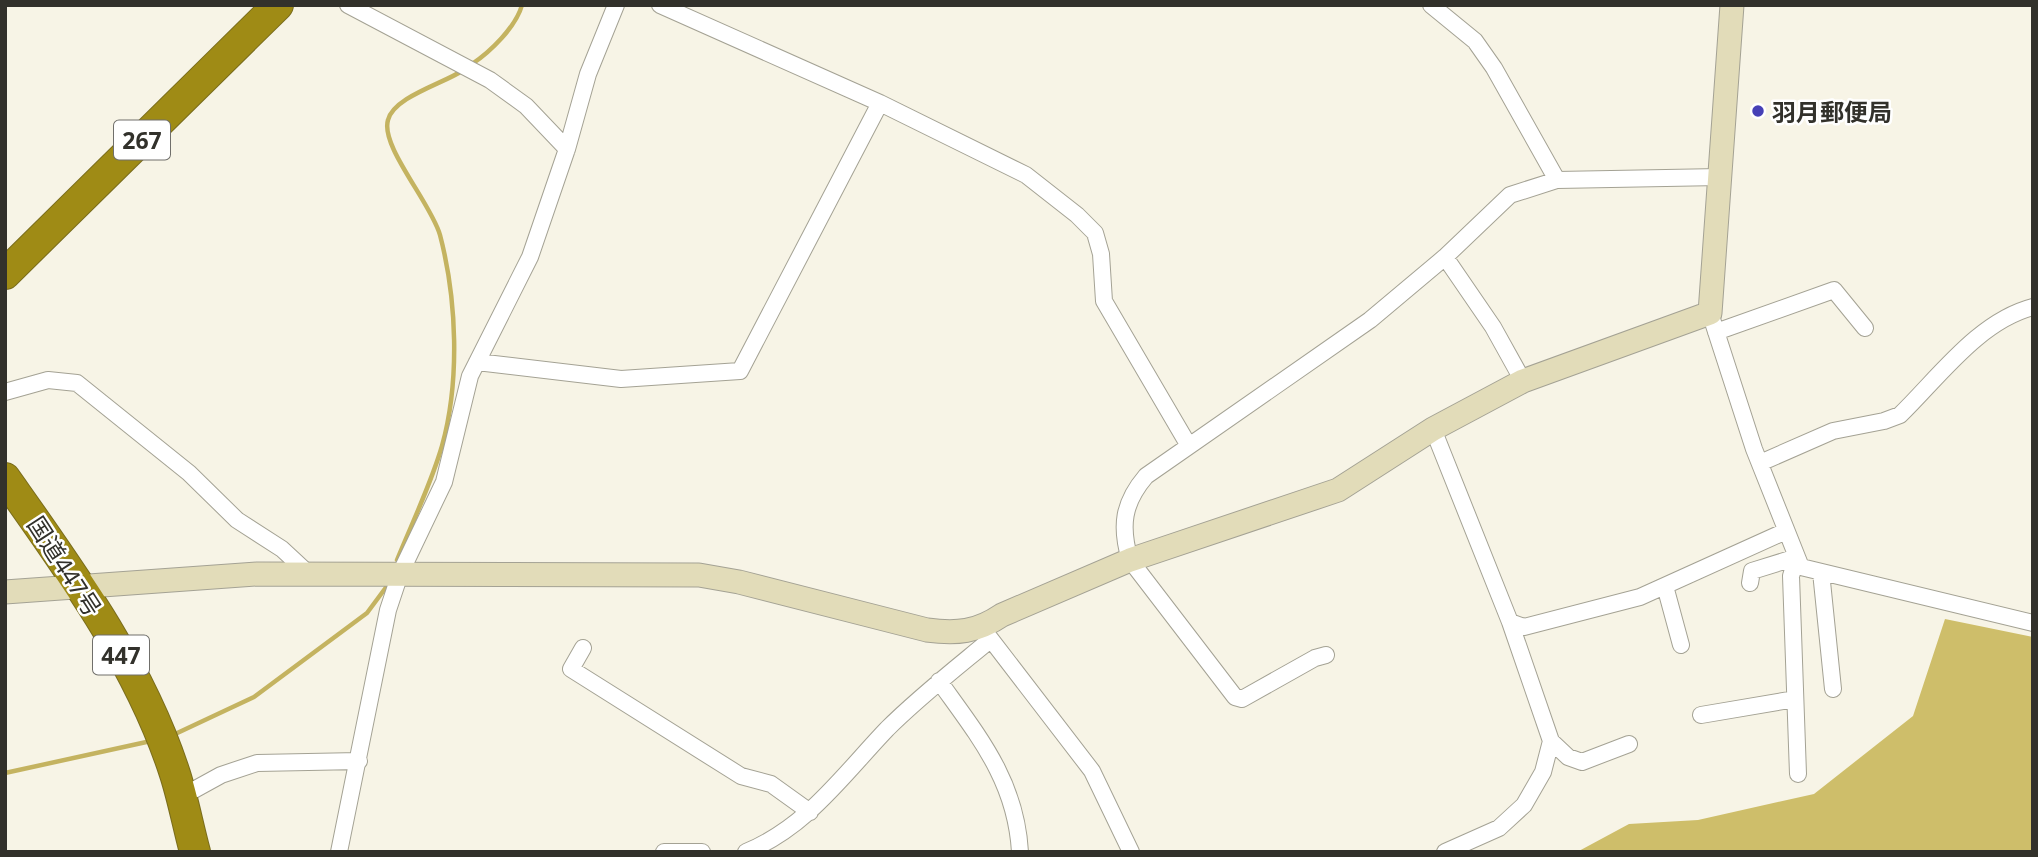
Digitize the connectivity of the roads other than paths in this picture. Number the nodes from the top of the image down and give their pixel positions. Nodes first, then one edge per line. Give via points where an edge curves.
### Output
1 (278, 5) edge
2 (348, 5) edge
3 (616, 5) edge
4 (660, 5) edge
5 (1431, 5) edge
6 (1732, 5) edge
7 (880, 103) junction
8 (567, 149) junction
9 (1720, 177) junction
10 (1557, 180) junction
11 (1445, 257) junction
12 (5, 274) edge
13 (2033, 307) edge
14 (1713, 322) junction
15 (1865, 328) dead end
16 (477, 362) junction
17 (1522, 381) junction
18 (5, 392) edge
19 (1433, 429) junction
20 (1189, 446) junction
21 (1760, 463) junction
22 (5, 478) edge
23 (1786, 531) junction
24 (1797, 557) junction
25 (1130, 560) junction
26 (1821, 572) junction
27 (400, 574) junction
28 (310, 575) junction
29 (1750, 583) dead end
30 (81, 586) junction
31 (1665, 586) junction
32 (5, 592) edge
33 (1510, 622) junction
34 (2033, 623) edge
35 (987, 634) junction
36 (1681, 645) dead end
37 (583, 648) dead end
38 (1326, 655) dead end
39 (939, 681) junction
40 (1833, 689) dead end
41 (1795, 699) junction
42 (1701, 715) dead end
43 (1551, 741) junction
44 (1629, 744) dead end
45 (359, 761) junction
46 (1798, 774) dead end
47 (181, 797) junction
48 (810, 812) junction
49 (195, 852) edge
50 (339, 852) edge
51 (664, 852) edge
52 (702, 852) edge
53 (746, 852) edge
54 (1020, 852) edge
55 (1131, 852) edge
56 (1445, 852) edge

1 - 12 highway, 267
2 - 8 street via 477,73 526,106
3 - 8 street via 588,74
4 - 7 street
5 - 10 street via 1475,41
6 - 9 street
7 - 16 street via 740,371 621,379
7 - 20 street via 1026,175 1095,233 1104,301
8 - 16 street via 530,257
9 - 10 street
9 - 14 street
10 - 11 street via 1510,195
11 - 17 street via 1493,327
11 - 20 street via 1370,320
13 - 21 street via 2011,313 1978,338 1900,415 1833,431
14 - 15 street via 1834,290
14 - 17 street
14 - 21 street
16 - 27 street via 443,482
17 - 19 street
18 - 28 street via 48,380 77,383 189,473 237,520 282,549
19 - 25 street via 1338,490
19 - 33 street
20 - 25 street via 1146,476 1125,508 1123,534
21 - 23 street
22 - 30 highway, 国道447号 / 447
23 - 24 street
23 - 31 street
24 - 26 street via 1801,567
24 - 29 street via 1752,572
24 - 41 street via 1791,576
25 - 35 street via 1002,615
25 - 38 street via 1235,697 1242,699
26 - 34 street
26 - 40 street
27 - 28 street
27 - 35 street via 699,575 927,630
27 - 45 street via 388,610
28 - 30 street via 257,574
30 - 32 street
30 - 47 highway, 国道447号 / 447 via 152,715
31 - 33 street via 1640,597 1524,627
31 - 36 street
33 - 43 street
35 - 39 street
35 - 55 street via 1092,771
37 - 48 street via 571,669 741,776 771,784
39 - 48 street
39 - 54 street via 972,726 1010,792
41 - 42 street
41 - 46 street
43 - 44 street via 1568,757 1582,762
43 - 56 street via 1544,772 1524,805 1499,828
45 - 47 street via 257,763 221,775
45 - 50 street
47 - 49 highway, 国道447号 / 447
48 - 53 street via 776,839
51 - 52 street

